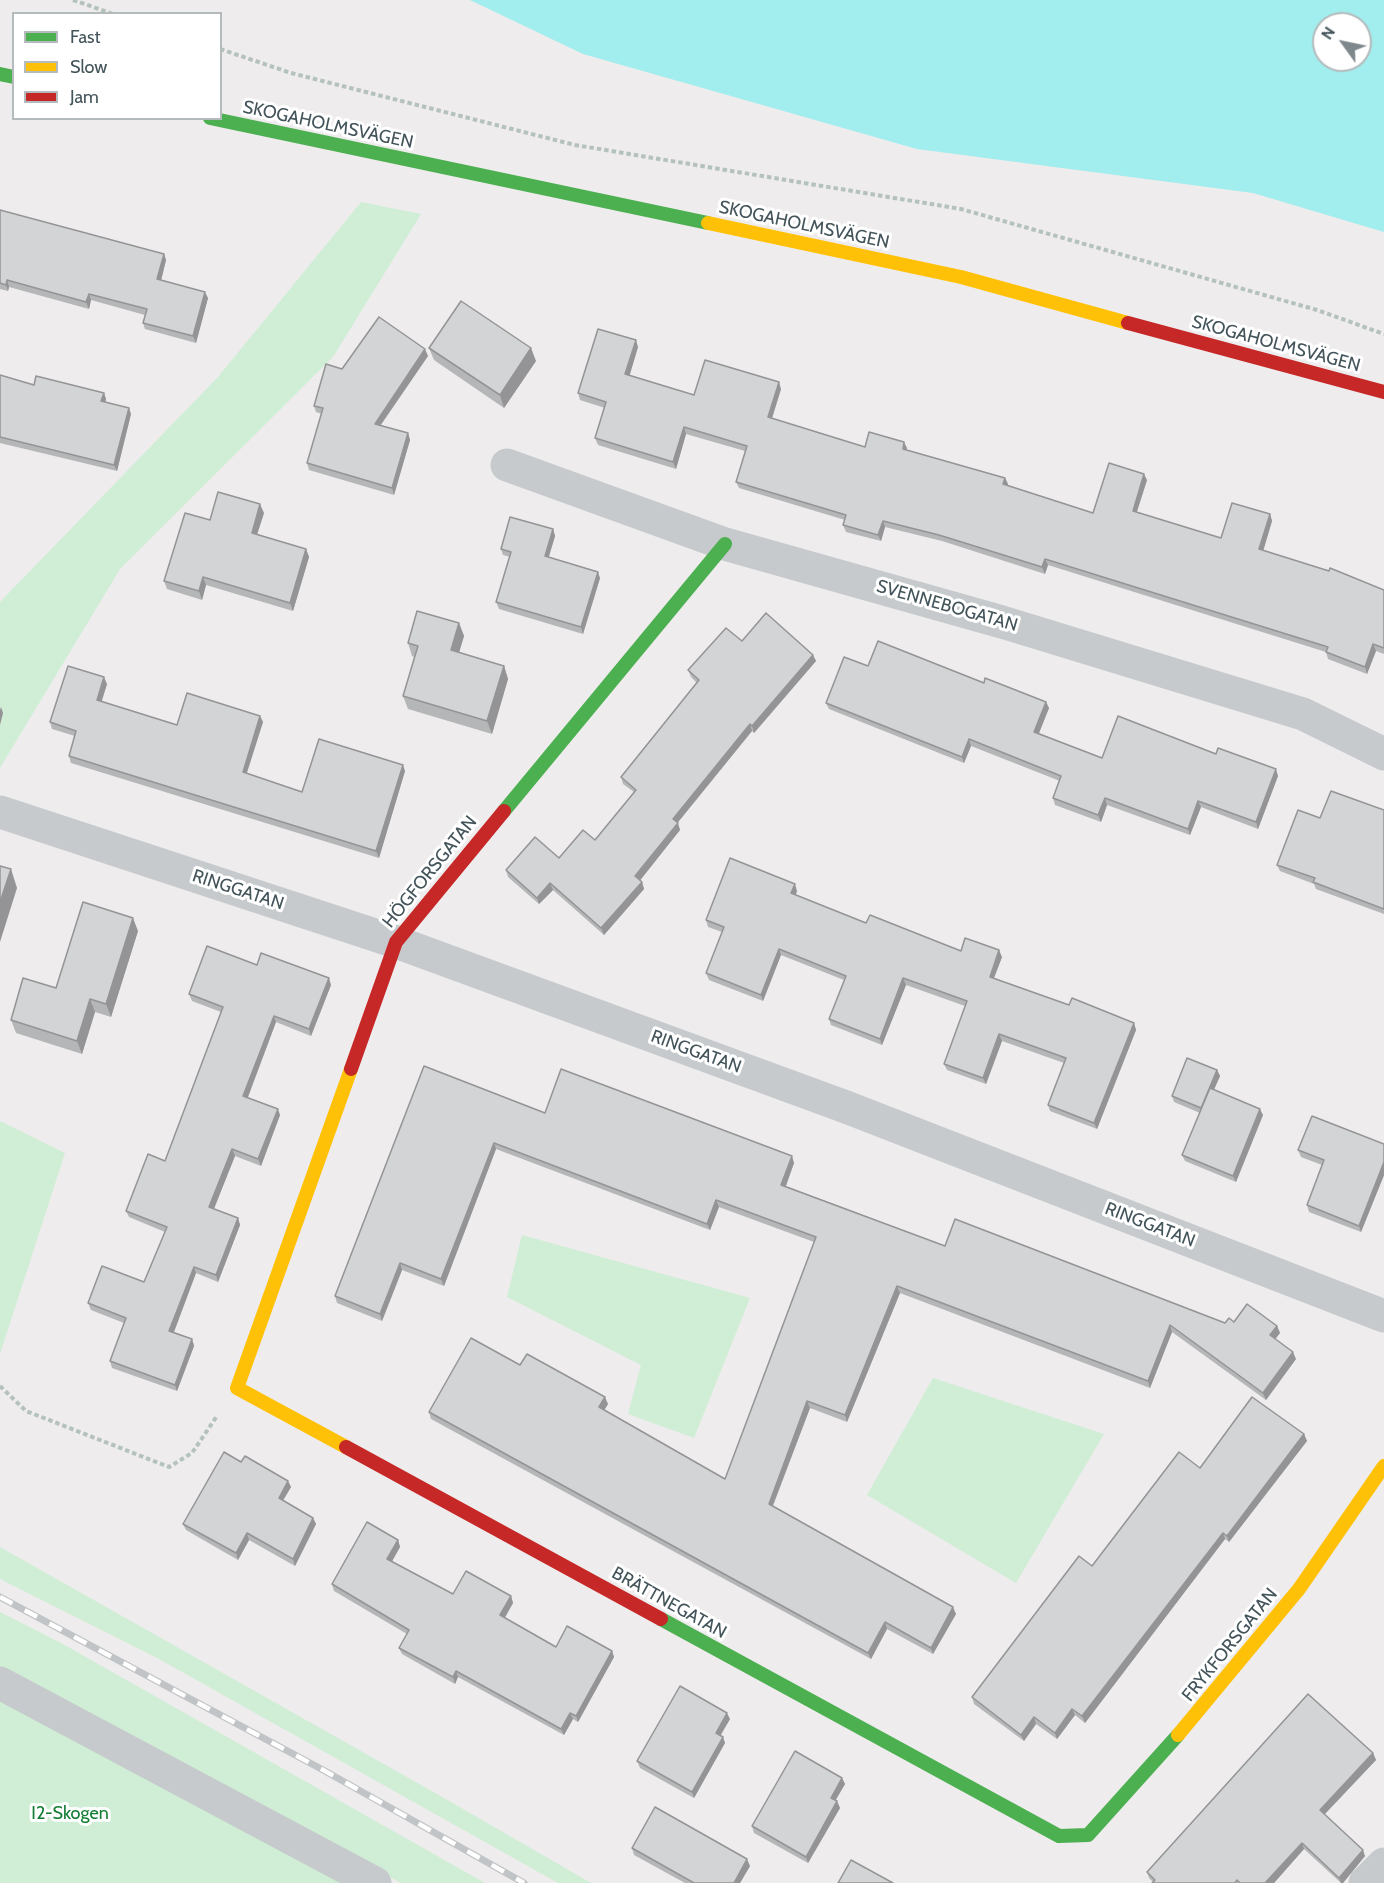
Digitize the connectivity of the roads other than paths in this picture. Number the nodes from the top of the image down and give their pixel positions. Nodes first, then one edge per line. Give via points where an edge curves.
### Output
1 (219, 120) edge
2 (1384, 392) edge
3 (507, 465) dead end
4 (725, 544) junction
5 (1384, 754) edge
6 (0, 812) edge
7 (396, 942) junction
8 (1384, 1316) edge
9 (237, 1388) joint
10 (1384, 1466) edge
11 (0, 1683) edge
12 (1088, 1835) joint
13 (1384, 1864) edge
14 (375, 1883) edge
15 (1365, 1883) edge

1 - 2 street, SKOGAHOLMSVÄGEN via 961,277
3 - 4 street, SVENNEBOGATAN
4 - 5 street, SVENNEBOGATAN via 1002,622 1303,714
4 - 7 street, HÖGFORSGATAN
6 - 7 street, RINGGATAN
7 - 8 street, RINGGATAN via 846,1107
7 - 9 street, HÖGFORSGATAN
9 - 12 street, BRÄTTNEGATAN via 1059,1836
10 - 12 street, FRYKFORSGATAN via 1299,1589 1192,1720
11 - 14 street
13 - 15 street

